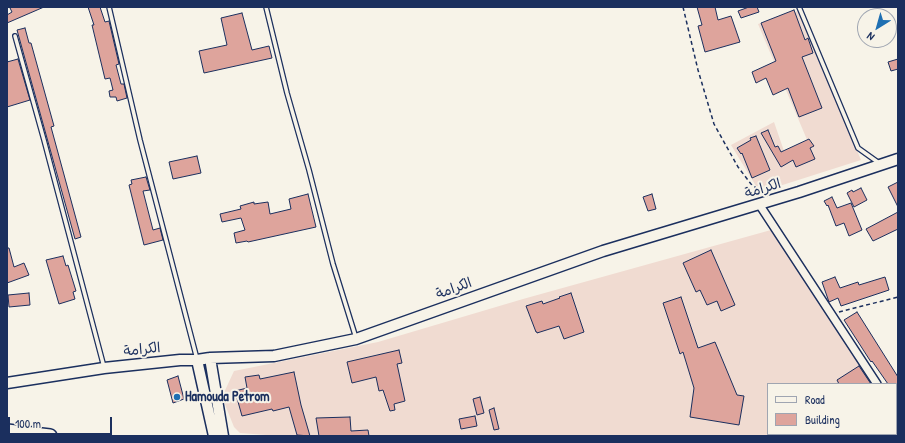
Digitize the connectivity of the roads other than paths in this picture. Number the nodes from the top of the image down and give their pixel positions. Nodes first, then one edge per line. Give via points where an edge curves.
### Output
1 (109, 7) edge
2 (266, 7) edge
3 (799, 7) edge
4 (15, 36) dead end
5 (898, 159) edge
6 (881, 165) junction
7 (759, 204) junction
8 (356, 339) junction
9 (230, 357) junction
10 (210, 358) junction
11 (180, 360) junction
12 (197, 360) junction
13 (104, 368) junction
14 (215, 380) junction
15 (202, 382) junction
16 (7, 383) edge
17 (876, 383) edge
18 (7, 431) edge
19 (50, 436) edge
20 (214, 436) edge
21 (223, 436) edge

1 - 12 lane via 142,148
2 - 8 lane via 333,264
3 - 6 lane via 858,148
4 - 13 lane
5 - 6 main road, الكرامة
6 - 7 main road, الكرامة
7 - 8 main road, الكرامة via 596,254
7 - 17 street
8 - 9 main road, الكرامة via 274,356
9 - 10 main road, الكرامة
9 - 14 main road via 222,364
10 - 12 main road, الكرامة
10 - 14 main road
11 - 12 main road, الكرامة
11 - 13 main road, الكرامة
11 - 15 main road via 193,370
12 - 15 main road
13 - 16 main road, الكرامة
14 - 21 main road
15 - 20 main road
18 - 19 highway

